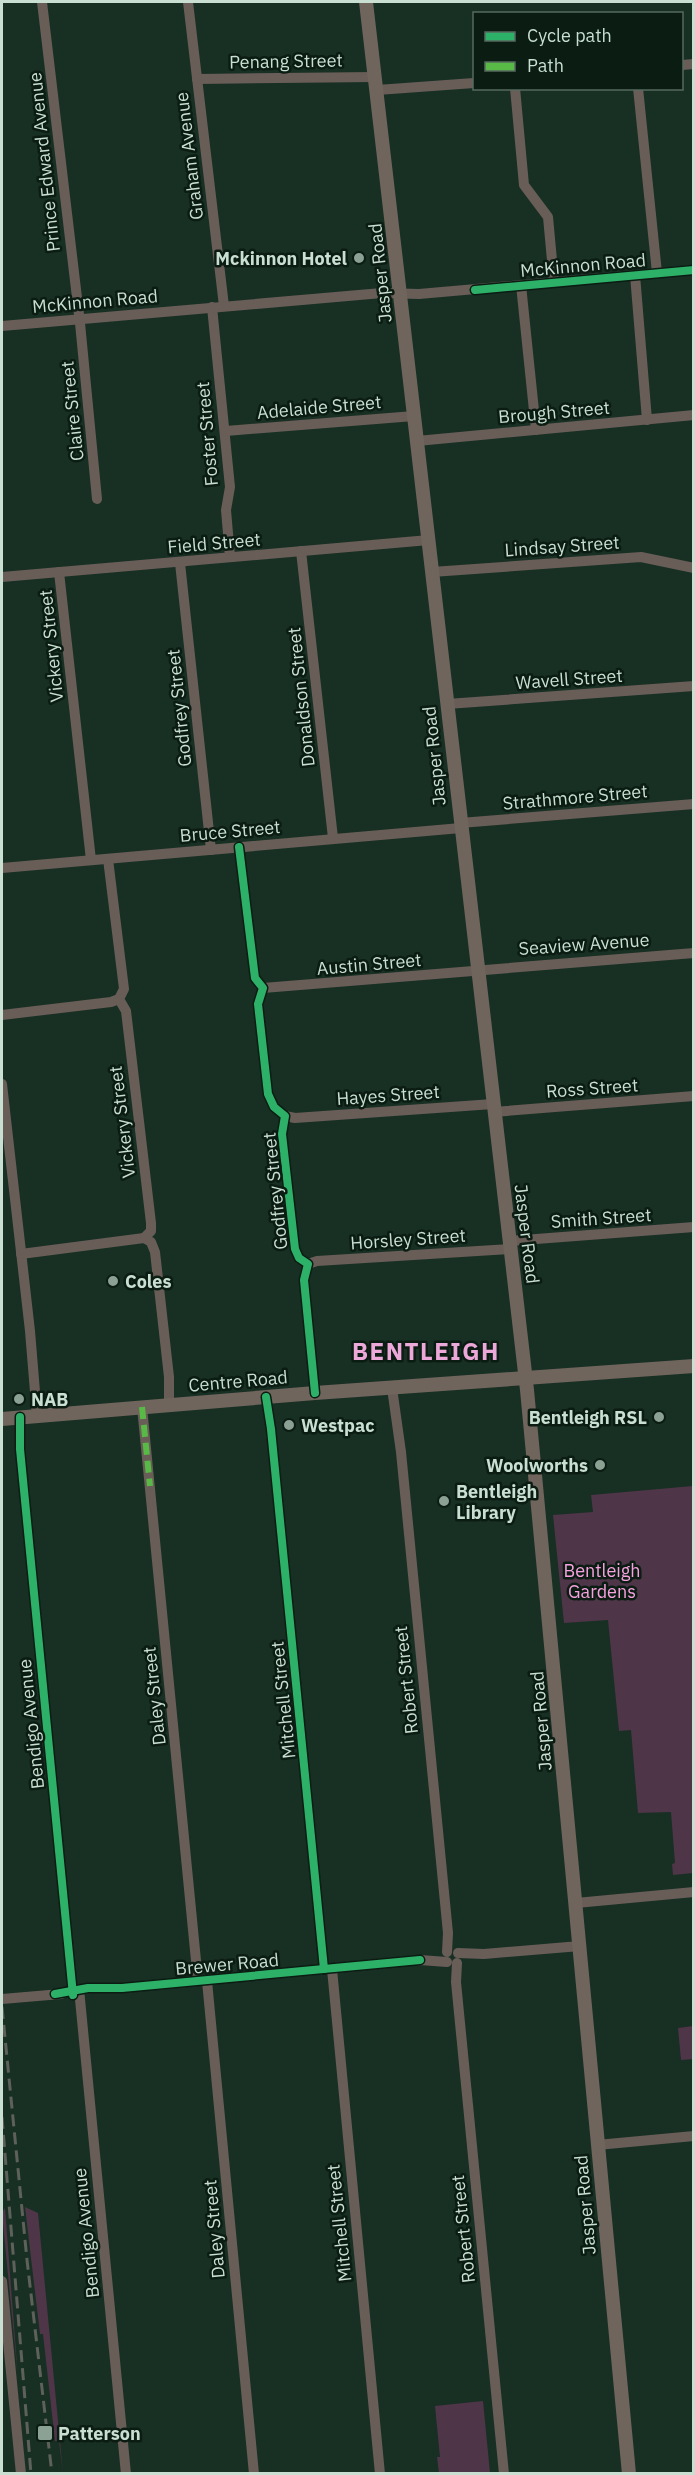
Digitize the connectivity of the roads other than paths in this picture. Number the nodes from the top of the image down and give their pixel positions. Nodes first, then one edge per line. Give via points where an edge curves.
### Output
1 (42, 2) edge
2 (188, 2) edge
3 (366, 2) edge
4 (197, 79) junction
5 (376, 83) junction
6 (473, 83) edge
7 (515, 90) edge
8 (638, 90) edge
9 (693, 270) edge
10 (657, 273) junction
11 (635, 275) junction
12 (554, 282) junction
13 (521, 285) junction
14 (401, 292) junction
15 (224, 306) junction
16 (212, 307) junction
17 (79, 319) junction
18 (2, 326) edge
19 (414, 416) junction
20 (693, 416) edge
21 (647, 420) junction
22 (536, 430) junction
23 (226, 431) junction
24 (417, 441) junction
25 (97, 499) dead end
26 (429, 540) junction
27 (302, 551) junction
28 (230, 557) junction
29 (180, 563) junction
30 (693, 568) edge
31 (59, 572) junction
32 (432, 572) junction
33 (2, 577) edge
34 (693, 686) edge
35 (447, 704) junction
36 (693, 804) edge
37 (460, 825) junction
38 (333, 838) junction
39 (239, 847) junction
40 (211, 850) junction
41 (108, 859) junction
42 (91, 860) junction
43 (2, 867) edge
44 (693, 953) edge
45 (477, 970) junction
46 (263, 988) junction
47 (119, 999) junction
48 (2, 1015) edge
49 (2, 1084) edge
50 (693, 1096) edge
51 (493, 1108) junction
52 (285, 1116) junction
53 (693, 1227) edge
54 (144, 1238) junction
55 (511, 1245) junction
56 (21, 1254) junction
57 (308, 1264) junction
58 (693, 1367) edge
59 (525, 1377) junction
60 (395, 1387) junction
61 (315, 1393) junction
62 (268, 1397) junction
63 (173, 1404) junction
64 (142, 1407) junction
65 (40, 1416) junction
66 (12, 1418) edge
67 (693, 1892) edge
68 (576, 1903) junction
69 (580, 1946) junction
70 (452, 1957) junction
71 (328, 1969) junction
72 (202, 1981) junction
73 (76, 1992) junction
74 (3, 1999) edge
75 (693, 2136) edge
76 (597, 2145) junction
77 (2, 2281) edge
78 (21, 2474) edge
79 (126, 2474) edge
80 (254, 2474) edge
81 (380, 2474) edge
82 (504, 2474) edge
83 (629, 2474) edge

1 - 17 street, Prince Edward Avenue
2 - 4 street, Graham Avenue
3 - 5 main road, Jasper Road
4 - 5 street, Penang Street
4 - 15 street, Graham Avenue
5 - 6 street, Penang Street
5 - 14 main road, Jasper Road
7 - 12 street via 524,185 548,217
8 - 10 street
9 - 10 street, McKinnon Road
10 - 11 street, McKinnon Road
11 - 12 street, McKinnon Road
11 - 21 street
12 - 13 street, McKinnon Road
13 - 14 street, McKinnon Road via 419,294
13 - 22 street
14 - 15 street, McKinnon Road
14 - 19 main road, Jasper Road
15 - 16 street, McKinnon Road
16 - 17 street, McKinnon Road
16 - 23 street, Foster Street
17 - 18 street, McKinnon Road
17 - 25 street, Claire Street
19 - 23 street, Adelaide Street
19 - 24 main road, Jasper Road
20 - 21 street, Brough Street
21 - 22 street, Brough Street
22 - 24 street, Brough Street
23 - 28 street, Foster Street
24 - 26 main road, Jasper Road
26 - 27 street, Field Street
26 - 32 main road, Jasper Road
27 - 28 street, Field Street
27 - 38 street, Donaldson Street
28 - 29 street, Field Street
29 - 31 street, Field Street
29 - 40 street, Godfrey Street
30 - 32 street, Lindsay Street via 641,557
31 - 33 street, Field Street
31 - 42 street, Vickery Street
32 - 35 main road, Jasper Road
34 - 35 street, Wavell Street
35 - 37 main road, Jasper Road
36 - 37 street, Strathmore Street
37 - 38 street, Bruce Street
37 - 45 main road, Jasper Road
38 - 39 street, Bruce Street
39 - 40 street, Bruce Street
39 - 46 street, Godfrey Street via 255,978
40 - 41 street, Bruce Street
41 - 42 street, Bruce Street
41 - 47 street, Vickery Street via 124,989
42 - 43 street, Bruce Street
44 - 45 street, Seaview Avenue
45 - 46 street, Austin Street
45 - 51 main road, Jasper Road
46 - 52 street, Godfrey Street via 258,1004 268,1094 274,1107
47 - 48 street
47 - 54 street, Vickery Street via 126,1011 151,1223 151,1231
49 - 56 street
50 - 51 street, Ross Street
51 - 52 street, Hayes Street
51 - 55 main road, Jasper Road
52 - 57 street, Godfrey Street via 282,1134 295,1249
53 - 55 street, Smith Street
54 - 56 street
54 - 63 street via 151,1242 155,1252
55 - 57 street, Horsley Street
55 - 59 main road, Jasper Road
56 - 65 street
57 - 61 street, Godfrey Street via 304,1280
58 - 59 main road, Centre Road
59 - 60 main road, Centre Road
59 - 68 main road, Jasper Road
60 - 61 main road, Centre Road
60 - 70 street, Robert Street
61 - 62 main road, Centre Road
62 - 63 main road, Centre Road
62 - 71 street, Mitchell Street
63 - 64 main road, Centre Road
64 - 65 main road, Centre Road
64 - 72 street, Daley Street
65 - 66 main road, Centre Road
66 - 73 street, Bendigo Avenue via 20,1449
67 - 68 street
68 - 69 main road, Jasper Road
69 - 70 street, Brewer Road
69 - 76 main road, Jasper Road
70 - 71 street, Brewer Road
70 - 82 street, Robert Street
71 - 72 street, Brewer Road
71 - 81 street, Mitchell Street
72 - 73 street, Brewer Road via 123,1988 110,1993
72 - 80 street, Daley Street
73 - 74 street, Brewer Road
73 - 79 street, Bendigo Avenue
75 - 76 street
76 - 83 main road, Jasper Road
77 - 78 street

